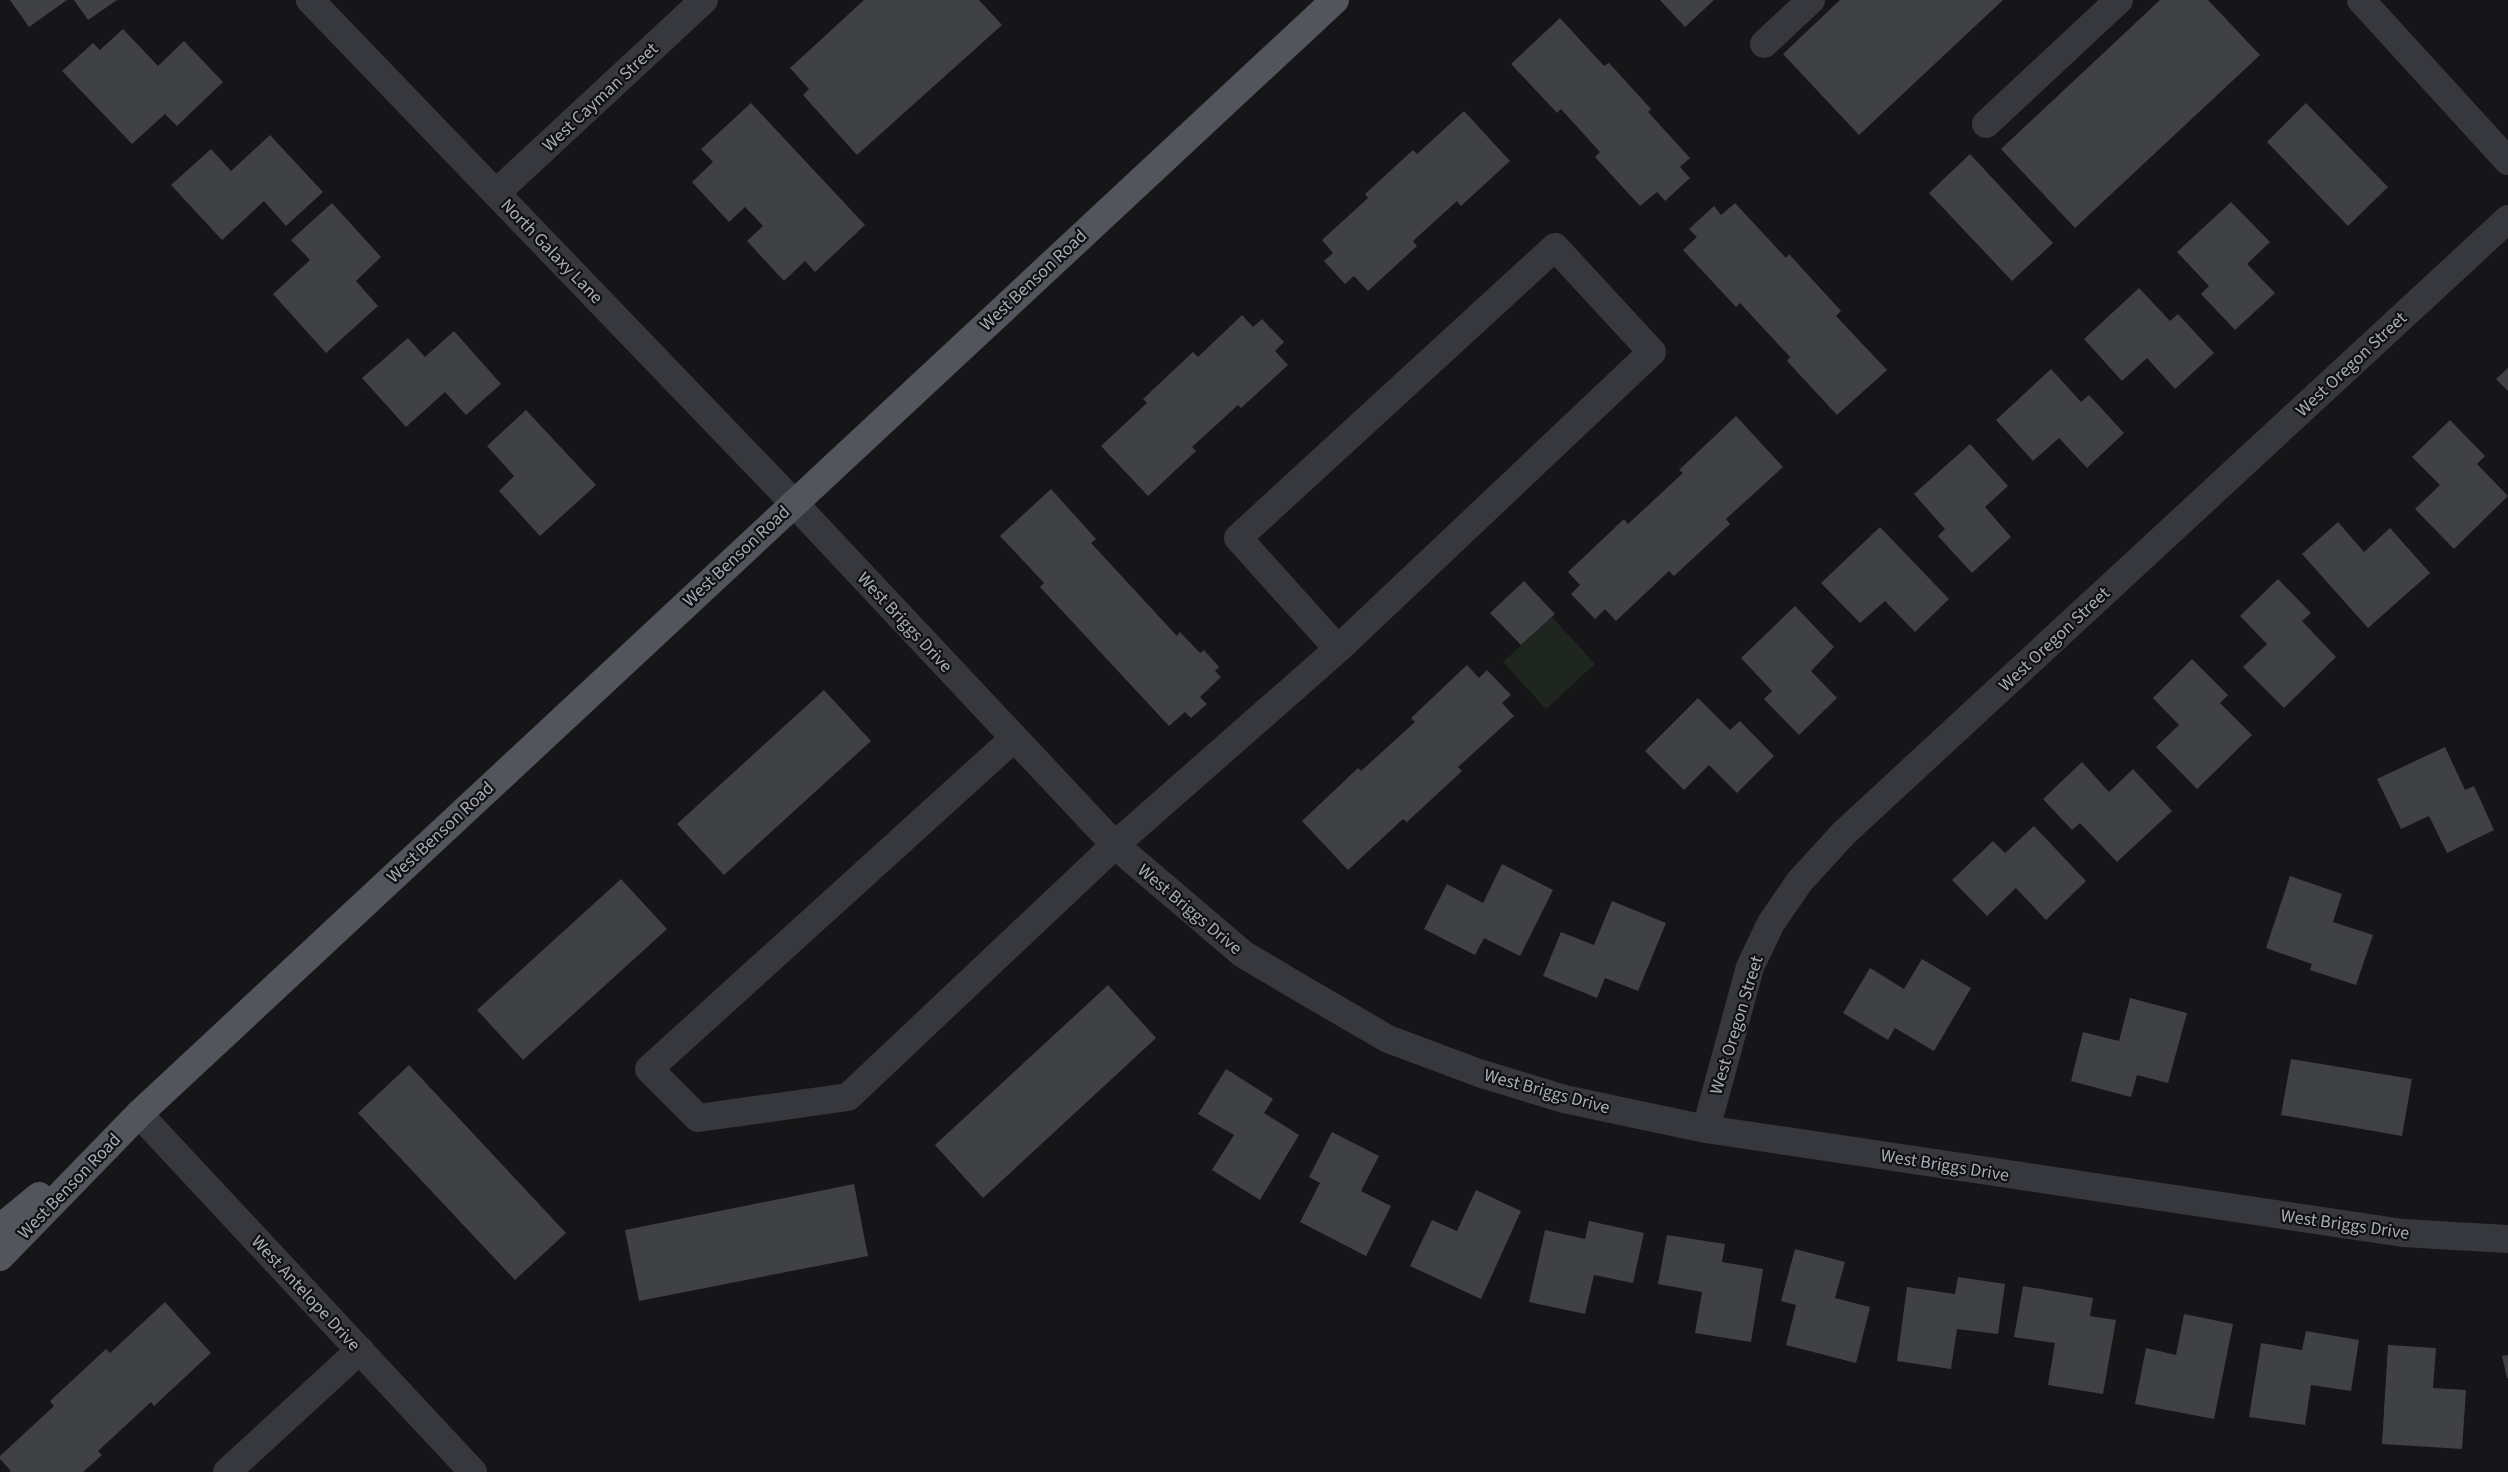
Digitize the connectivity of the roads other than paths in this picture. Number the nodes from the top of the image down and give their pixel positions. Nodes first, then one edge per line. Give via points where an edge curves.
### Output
1 (310, 0) edge
2 (704, 0) edge
3 (1335, 0) edge
4 (1811, 0) edge
5 (2118, 0) edge
6 (2361, 0) edge
7 (1764, 44) dead end
8 (1986, 124) dead end
9 (2508, 161) edge
10 (496, 193) junction
11 (2508, 218) edge
12 (793, 502) junction
13 (1338, 649) junction
14 (1013, 739) junction
15 (1115, 846) junction
16 (139, 1114) junction
17 (1706, 1129) junction
18 (0, 1228) edge
19 (2508, 1239) edge
20 (0, 1257) edge
21 (360, 1350) junction
22 (227, 1472) edge
23 (473, 1472) edge

1 - 10 street, North Galaxy Lane
2 - 10 street, West Cayman Street
3 - 12 main road, West Benson Road
4 - 7 street
5 - 8 street
6 - 9 street
10 - 12 street, North Galaxy Lane
11 - 17 street, West Oregon Street via 1844,833 1800,881 1772,923 1750,967
12 - 14 street, West Briggs Drive
12 - 16 main road, West Benson Road
13 - 13 street via 1652,352 1555,247 1238,538
13 - 15 street
14 - 15 street, West Briggs Drive
14 - 15 street via 649,1069 698,1118 848,1097
15 - 17 street, West Briggs Drive via 1243,954 1388,1039 1478,1073 1564,1099
16 - 18 main road, West Benson Road
16 - 20 main road, West Benson Road
16 - 21 street, West Antelope Drive
17 - 19 street, West Briggs Drive via 2403,1233
21 - 22 street
21 - 23 street, West Antelope Drive

